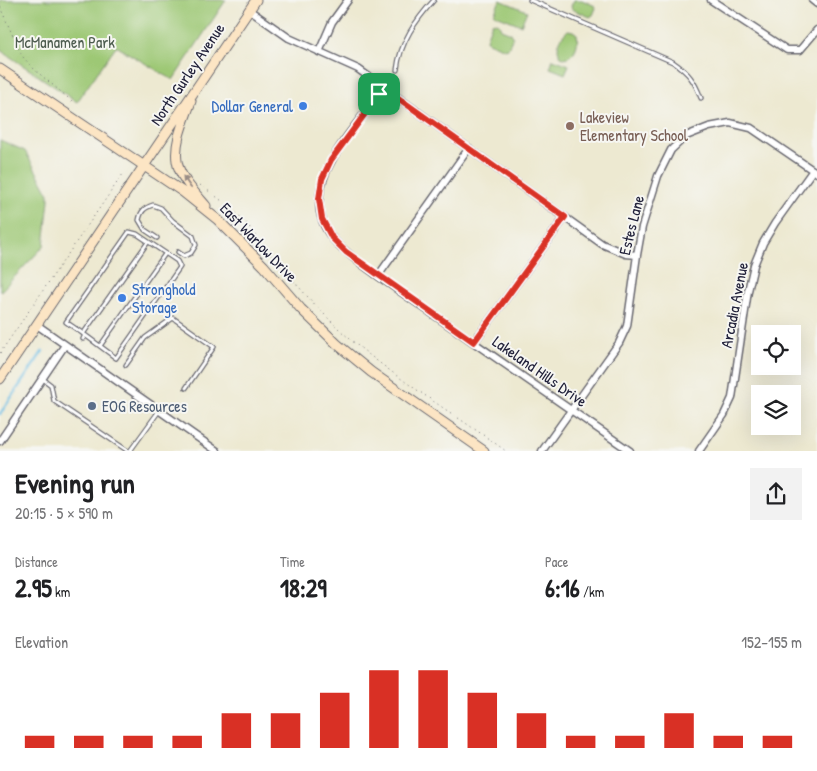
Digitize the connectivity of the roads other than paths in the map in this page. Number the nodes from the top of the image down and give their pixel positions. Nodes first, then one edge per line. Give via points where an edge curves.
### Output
1 (256, 0) edge
2 (348, 0) edge
3 (434, 0) edge
4 (530, 0) edge
5 (711, 0) edge
6 (812, 0) edge
7 (817, 4) edge
8 (249, 10) junction
9 (817, 30) edge
10 (319, 52) junction
11 (0, 69) edge
12 (397, 70) dead end
13 (384, 88) junction
14 (195, 90) junction
15 (701, 98) dead end
16 (469, 148) junction
17 (144, 165) junction
18 (815, 171) edge
19 (565, 217) junction
20 (218, 220) junction
21 (157, 238) dead end
22 (148, 242) junction
23 (178, 252) dead end
24 (166, 254) junction
25 (637, 255) junction
26 (378, 276) junction
27 (37, 325) junction
28 (83, 336) junction
29 (474, 342) junction
30 (65, 345) junction
31 (100, 346) junction
32 (126, 365) dead end
33 (42, 378) junction
34 (0, 379) edge
35 (186, 388) dead end
36 (159, 410) junction
37 (571, 410) junction
38 (0, 442) edge
39 (129, 451) edge
40 (217, 451) edge
41 (484, 451) edge
42 (542, 451) edge
43 (630, 451) edge
44 (699, 451) edge

1 - 8 street, North Gurley Avenue
2 - 10 street via 332,22
3 - 12 lane via 411,28
4 - 15 lane via 673,62 687,71
5 - 9 street via 787,50 800,50
6 - 7 street
8 - 10 street via 289,38
8 - 14 street, North Gurley Avenue
10 - 13 street via 358,69
11 - 17 street, East Warlow Drive
13 - 16 street
13 - 26 street, Lakeland Hills Drive via 331,160 322,179 319,199 322,219 332,238
14 - 17 street, North Gurley Avenue
20 -> 14 street via 192,188 177,162 177,145
16 - 19 street
16 - 26 street
17 - 20 street, East Warlow Drive
17 - 27 street, North Gurley Avenue
18 - 25 street, Estes Lane via 751,128 730,123 686,136 671,150 662,165 642,227
18 - 44 street, Arcadia Avenue via 763,243 748,290 732,398
19 - 25 street via 602,244
19 - 29 street
20 - 41 street, East Warlow Drive via 336,344
21 - 23 lane via 138,220 146,207 153,205 194,236 196,246 191,253 184,256
22 - 24 lane
22 - 28 lane
22 - 28 lane via 129,232 66,322
24 - 31 lane
24 - 31 lane via 180,267 116,358
25 - 37 street, Estes Lane via 627,326 619,343
26 - 29 street, Lakeland Hills Drive
27 - 30 street
27 - 34 street
28 - 31 lane
29 - 37 street, Lakeland Hills Drive
30 - 33 street
30 - 36 street
32 - 35 lane via 145,338 172,318 214,347
33 - 38 street
33 - 39 lane via 51,385 54,400
36 - 39 lane
36 - 40 street
37 - 42 street, Estes Lane
37 - 43 street, Lakeland Hills Drive

